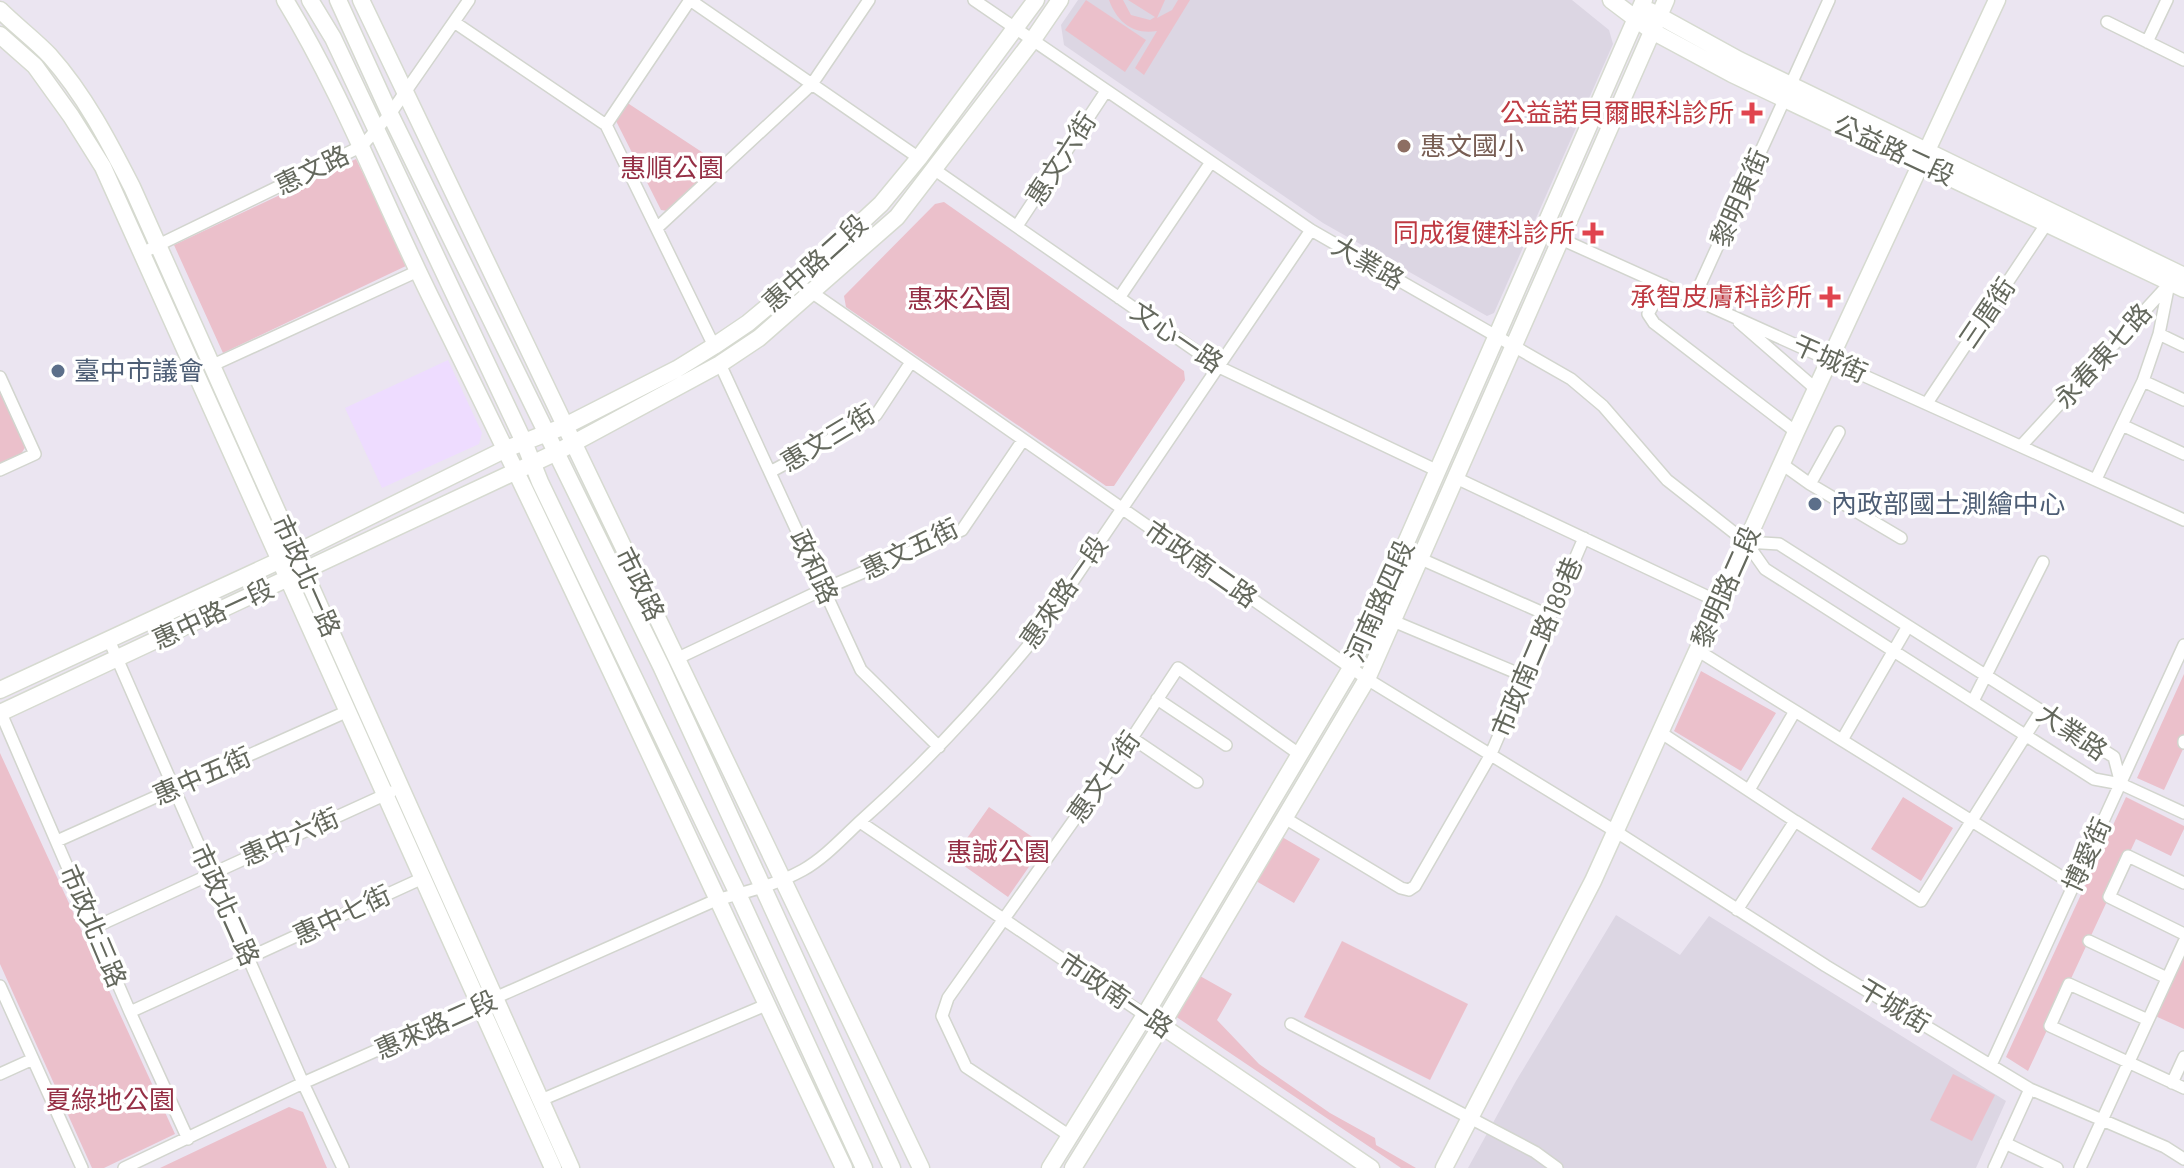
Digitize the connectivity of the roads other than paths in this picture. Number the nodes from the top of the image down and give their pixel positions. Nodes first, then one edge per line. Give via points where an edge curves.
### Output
1 (285, 0) edge
2 (310, 0) edge
3 (338, 0) edge
4 (361, 0) edge
5 (469, 0) edge
6 (690, 0) edge
7 (869, 0) edge
8 (974, 0) edge
9 (1036, 0) edge
10 (1060, 0) edge
11 (1611, 0) edge
12 (1666, 0) edge
13 (1829, 0) edge
14 (1997, 0) edge
15 (2167, 0) edge
16 (1640, 6) edge
17 (0, 10) edge
18 (454, 22) junction
19 (2107, 22) dead end
20 (1656, 24) junction
21 (1016, 30) junction
22 (0, 35) edge
23 (1032, 41) junction
24 (2147, 42) junction
25 (2184, 60) edge
26 (812, 84) junction
27 (1106, 91) junction
28 (1788, 91) junction
29 (405, 94) junction
30 (390, 114) junction
31 (606, 125) junction
32 (376, 131) junction
33 (362, 146) junction
34 (1925, 156) junction
35 (919, 158) junction
36 (1211, 162) junction
37 (935, 170) junction
38 (2047, 223) junction
39 (1017, 226) junction
40 (658, 227) junction
41 (1311, 230) junction
42 (1561, 239) junction
43 (158, 244) junction
44 (142, 253) junction
45 (418, 271) junction
46 (2180, 278) edge
47 (797, 282) junction
48 (1664, 285) junction
49 (813, 293) junction
50 (1119, 298) junction
51 (1694, 298) junction
52 (1729, 314) junction
53 (2159, 334) junction
54 (1497, 337) junction
55 (714, 346) junction
56 (1514, 346) junction
57 (2184, 346) edge
58 (1831, 360) junction
59 (911, 362) junction
60 (720, 364) junction
61 (213, 365) junction
62 (1219, 367) junction
63 (0, 377) edge
64 (2143, 381) junction
65 (1817, 390) junction
66 (2184, 400) edge
67 (1927, 403) junction
68 (2122, 425) junction
69 (565, 426) junction
70 (1796, 432) junction
71 (1839, 432) dead end
72 (548, 433) junction
73 (1023, 440) junction
74 (524, 442) junction
75 (573, 443) junction
76 (2022, 445) junction
77 (506, 449) junction
78 (557, 452) junction
79 (2184, 454) edge
80 (532, 463) junction
81 (1782, 464) junction
82 (0, 470) edge
83 (516, 471) junction
84 (1438, 471) junction
85 (770, 472) junction
86 (1456, 478) junction
87 (2096, 479) junction
88 (1810, 484) junction
89 (1122, 509) junction
90 (2184, 520) edge
91 (1584, 538) junction
92 (1901, 538) dead end
93 (1746, 542) junction
94 (296, 553) junction
95 (1421, 559) junction
96 (280, 561) junction
97 (2043, 562) dead end
98 (304, 571) junction
99 (288, 579) junction
100 (824, 589) junction
101 (1719, 602) junction
102 (1550, 616) junction
103 (1393, 621) junction
104 (1908, 626) junction
105 (109, 640) junction
106 (2184, 645) edge
107 (1697, 650) junction
108 (1893, 650) junction
109 (117, 659) junction
110 (676, 659) junction
111 (1351, 668) junction
112 (1524, 676) junction
113 (1987, 676) junction
114 (1367, 679) junction
115 (0, 690) edge
116 (1157, 699) junction
117 (1973, 701) junction
118 (348, 711) junction
119 (1795, 711) junction
120 (2041, 711) junction
121 (0, 712) edge
122 (1660, 732) junction
123 (2026, 735) junction
124 (1132, 738) junction
125 (1842, 740) junction
126 (1226, 745) dead end
127 (939, 747) junction
128 (1299, 754) junction
129 (1490, 756) junction
130 (1197, 782) dead end
131 (2121, 784) junction
132 (174, 789) junction
133 (1749, 790) junction
134 (393, 791) junction
135 (2184, 813) edge
136 (1283, 817) junction
137 (1795, 821) junction
138 (1971, 821) junction
139 (860, 822) junction
140 (1615, 831) junction
141 (57, 841) junction
142 (211, 873) junction
143 (423, 878) junction
144 (782, 881) junction
145 (2184, 883) edge
146 (2073, 884) junction
147 (751, 890) junction
148 (716, 900) junction
149 (1737, 910) junction
150 (1004, 918) junction
151 (93, 928) junction
152 (2184, 934) edge
153 (2089, 941) dead end
154 (2184, 942) edge
155 (248, 958) junction
156 (2167, 978) junction
157 (0, 986) edge
158 (488, 1002) junction
159 (766, 1005) junction
160 (130, 1012) junction
161 (1145, 1015) junction
162 (2148, 1020) junction
163 (1291, 1024) dead end
164 (1161, 1026) junction
165 (2184, 1057) edge
166 (33, 1059) junction
167 (2128, 1062) junction
168 (1991, 1065) junction
169 (0, 1074) edge
170 (303, 1083) junction
171 (2172, 1083) junction
172 (2184, 1088) edge
173 (2030, 1089) junction
174 (541, 1100) junction
175 (1469, 1119) junction
176 (2101, 1121) junction
177 (1070, 1136) junction
178 (188, 1139) junction
179 (2005, 1143) junction
180 (2184, 1159) edge
181 (82, 1168) edge
182 (124, 1168) edge
183 (343, 1168) edge
184 (553, 1168) edge
185 (571, 1168) edge
186 (844, 1168) edge
187 (864, 1168) edge
188 (892, 1168) edge
189 (921, 1168) edge
190 (1050, 1168) edge
191 (1073, 1168) edge
192 (1371, 1168) edge
193 (1444, 1168) edge
194 (1557, 1168) edge
195 (1994, 1168) edge
196 (2057, 1168) edge
197 (2080, 1168) edge

1 - 33 street
2 - 32 street, 市政路
3 - 30 street, 市政路
4 - 29 street, 市政路
5 - 18 street, 惠文路
6 - 26 street
6 - 31 street
7 - 26 street
8 - 21 street, 大業路
9 - 21 street, 惠中路二段
10 - 23 street, 惠中路二段
11 - 16 street, 公益路二段
12 - 20 street, 河南路四段
13 - 28 street, 黎明東街
14 - 34 street, 黎明路二段
15 - 24 street
16 - 20 street, 公益路二段
16 - 54 street, 河南路四段
17 - 43 street, 市政北一路 via 67,79 108,141
18 - 29 street, 惠文路
18 - 31 street
19 - 24 street
20 - 28 street, 公益路二段
20 - 42 street, 河南路四段
21 - 23 street, 大業路
21 - 35 street, 惠中路二段
22 - 44 street, 市政北一路 via 35,66 71,116 103,167
23 - 27 street, 大業路
23 - 37 street, 惠中路二段
24 - 25 street
26 - 35 street
26 - 40 street
27 - 36 street, 大業路
27 - 39 street, 惠文六街
28 - 34 street, 公益路二段
28 - 51 street, 黎明東街
29 - 30 street, 惠文路
29 - 69 street, 市政路
30 - 32 street, 惠文路
30 - 72 street, 市政路
31 - 40 street
32 - 33 street, 惠文路
32 - 74 street, 市政路
33 - 43 street, 惠文路
33 - 45 street
34 - 38 street, 公益路二段
34 - 46 street, 公益路二段
34 - 58 street, 黎明路二段
35 - 47 street, 惠中路二段 via 881,204
36 - 41 street, 大業路
36 - 50 street
37 - 39 street, 文心一路
37 - 49 street, 惠中路二段 via 897,217
38 - 46 street, 公益路二段
38 - 67 street, 三厝街
39 - 50 street, 文心一路
40 - 55 street
41 - 54 street, 大業路
41 - 62 street, 惠來路一段
42 - 48 street, 干城街
42 - 56 street, 河南路四段
43 - 44 street, 惠文路
43 - 61 street, 市政北一路
44 - 96 street, 市政北一路
45 - 61 street
45 - 77 street
46 - 53 street
46 - 76 street, 永春東七路
47 - 49 street, 市政南二路
47 - 55 street, 惠中路二段
48 - 51 street, 干城街
48 - 70 street via 1648,314 1654,323
49 - 59 street, 市政南二路
49 - 60 street, 惠中路二段
50 - 62 street, 文心一路
51 - 52 street, 干城街
52 - 58 street, 干城街
52 - 65 street
53 - 57 street
53 - 64 street
54 - 56 street, 大業路
54 - 84 street, 河南路四段
55 - 69 street, 惠中路二段
56 - 86 street, 河南路四段
56 - 93 street, 大業路 via 1571,379 1603,406 1667,480
58 - 65 street, 黎明路二段
58 - 67 street, 干城街
59 - 73 street, 市政南二路
59 - 85 street, 惠文三街 via 876,415
60 - 75 street, 惠中路二段
60 - 85 street, 政和路
61 - 94 street, 市政北一路
62 - 84 street, 文心一路
62 - 89 street, 惠來路一段
63 - 82 street via 35,454
64 - 66 street
64 - 68 street
65 - 70 street, 黎明路二段
67 - 76 street, 干城街
68 - 79 street
68 - 87 street
69 - 72 street, 惠中路二段
69 - 75 street, 市政路
70 - 81 street, 黎明路二段
71 - 88 street
72 - 74 street, 惠中路二段
72 - 78 street, 市政路
73 - 89 street, 市政南二路
73 - 100 street, 惠文五街 via 962,530
74 - 77 street, 惠中路一段
74 - 80 street, 市政路
75 - 78 street, 惠中路二段
75 - 110 street, 市政路
76 - 87 street, 干城街
77 - 83 street
77 - 94 street, 惠中路一段
78 - 80 street, 惠中路一段
78 - 147 street, 市政路 via 661,666
80 - 83 street, 惠中路一段
80 - 147 street, 市政路
81 - 88 street
81 - 93 street, 黎明路二段
83 - 98 street, 惠中路一段
83 - 148 street
84 - 111 street, 河南路四段
85 - 100 street, 政和路
86 - 91 street
86 - 95 street, 河南路四段
87 - 90 street, 干城街
88 - 92 street
89 - 111 street, 市政南二路
89 - 127 street, 惠來路一段 via 1033,640
91 - 101 street
91 - 102 street, 市政南二路189巷
93 - 101 street, 黎明路二段
93 - 104 street, 大業路 via 1779,544
93 - 108 street, 大業路 via 1765,569
94 - 96 street, 惠中路一段
94 - 98 street, 市政北一路
95 - 102 street
95 - 103 street, 河南路四段
96 - 99 street, 市政北一路
96 - 105 street, 惠中路一段
97 - 113 street
98 - 99 street, 惠中路一段
98 - 134 street, 市政北一路
99 - 109 street, 惠中路一段
99 - 118 street, 市政北一路
100 - 110 street, 惠文五街
100 - 127 street, 政和路 via 861,670
101 - 107 street, 黎明路二段
102 - 112 street, 市政南二路189巷
103 - 112 street
103 - 114 street, 河南路四段
104 - 108 street
104 - 113 street, 大業路
105 - 109 street, 市政北二路
105 - 115 street, 惠中路一段
106 - 131 street, 博愛街
107 - 119 street
107 - 122 street, 黎明路二段
108 - 117 street, 大業路
108 - 125 street
109 - 121 street, 惠中路一段
109 - 132 street, 市政北二路
110 - 144 street, 市政路
111 - 114 street, 市政南二路
111 - 128 street, 河南路四段
112 - 129 street, 市政南二路189巷
113 - 117 street
113 - 120 street, 大業路
114 - 129 street, 市政南二路
114 - 136 street, 河南路四段
116 - 124 street, 惠文七街
116 - 126 street
116 - 128 street, 惠文七街 via 1178,668
117 - 123 street, 大業路
118 - 132 street, 惠中五街
118 - 134 street, 市政北一路
119 - 125 street
119 - 133 street
120 - 123 street
120 - 131 street, 大業路 via 2114,757
121 - 141 street, 市政北三路
122 - 133 street
122 - 140 street, 黎明路二段
123 - 131 street, 大業路 via 2094,779
123 - 138 street
124 - 130 street
124 - 150 street, 惠文七街
125 - 138 street
127 - 139 street, 惠來路一段
128 - 161 street, 河南路四段
129 - 136 street, 市政南二路189巷 via 1409,890
129 - 140 street, 市政南二路
131 - 135 street
131 - 146 street, 博愛街
132 - 141 street, 惠中五街
132 - 142 street, 市政北二路
133 - 137 street
134 - 142 street, 惠中六街
134 - 143 street, 市政北一路
134 - 158 street, 市政北一路
136 - 164 street, 河南路四段
137 - 138 street via 1921,901
137 - 149 street
138 - 146 street
139 - 144 street, 惠來路一段 via 807,868
139 - 150 street, 市政南一路
140 - 149 street, 干城街
140 - 175 street, 黎明路二段
141 - 151 street, 市政北三路
142 - 151 street, 惠中六街
142 - 155 street, 市政北二路
143 - 155 street, 惠中七街
143 - 158 street, 市政北一路
144 - 147 street, 惠來路一段
144 - 189 street, 市政路
145 - 152 street via 2128,856 2109,897
146 - 168 street, 博愛街
147 - 148 street, 惠來路二段
147 - 187 street, 市政路
147 - 188 street, 市政路
148 - 158 street, 惠來路二段
148 - 159 street
149 - 168 street, 干城街
150 - 161 street, 市政南一路
150 - 177 street, 惠文七街 via 948,998 942,1016 966,1067
151 - 160 street, 市政北三路
153 - 156 street
154 - 156 street
155 - 160 street, 惠中七街
155 - 170 street, 市政北二路
156 - 162 street
157 - 166 street
158 - 170 street, 惠來路二段
158 - 174 street, 市政北一路
158 - 184 street, 市政北一路
159 - 174 street
159 - 186 street
160 - 178 street, 市政北三路
161 - 164 street, 市政南一路
161 - 177 street, 河南路四段
162 - 167 street
162 - 167 street via 2069,984 2050,1026
163 - 175 street
164 - 191 street, 河南路四段
164 - 192 street, 市政南一路
165 - 171 street
166 - 169 street
166 - 181 street
167 - 171 street
167 - 176 street
168 - 173 street, 干城街
170 - 178 street, 惠來路二段
170 - 183 street, 市政北二路
171 - 172 street
173 - 176 street, 干城街
173 - 179 street
174 - 185 street, 市政北一路
175 - 193 street, 黎明路二段
175 - 194 street
176 - 180 street, 干城街
176 - 197 street
177 - 190 street, 河南路四段
178 - 182 street, 惠來路二段
179 - 195 street
179 - 196 street

